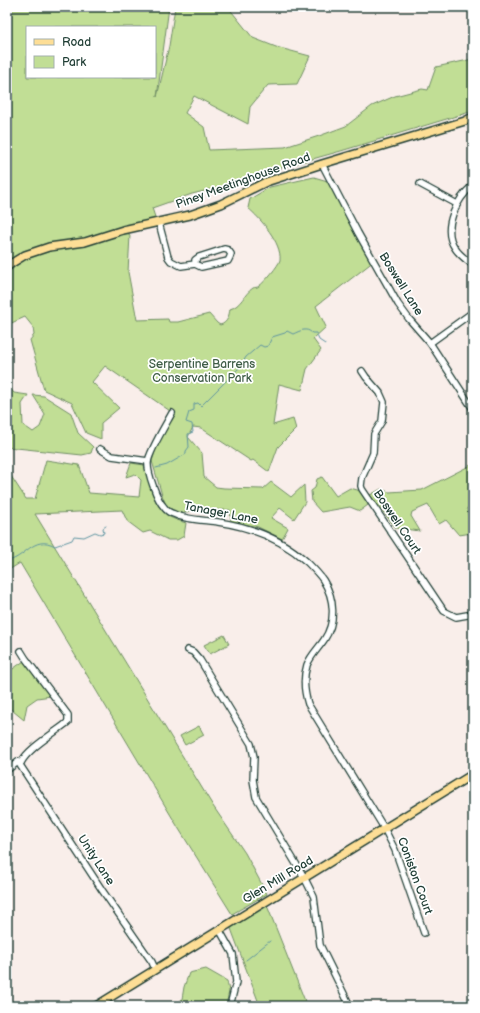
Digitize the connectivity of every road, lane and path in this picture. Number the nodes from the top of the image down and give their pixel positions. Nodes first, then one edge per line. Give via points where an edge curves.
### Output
1 (473, 117) edge
2 (465, 121) junction
3 (473, 121) edge
4 (322, 164) junction
5 (420, 184) dead end
6 (473, 185) edge
7 (457, 204) junction
8 (159, 222) junction
9 (194, 264) junction
10 (473, 265) edge
11 (7, 267) edge
12 (473, 312) edge
13 (430, 343) junction
14 (362, 371) dead end
15 (473, 409) edge
16 (172, 413) dead end
17 (100, 449) dead end
18 (148, 461) junction
19 (473, 596) edge
20 (473, 613) edge
21 (188, 650) dead end
22 (21, 651) dead end
23 (18, 762) junction
24 (7, 770) edge
25 (471, 776) edge
26 (473, 785) edge
27 (384, 828) junction
28 (304, 877) junction
29 (219, 929) junction
30 (424, 933) dead end
31 (155, 969) junction
32 (96, 1006) edge
33 (230, 1006) edge
34 (350, 1006) edge

1 - 2 main road, Piney Meetinghouse Road
2 - 3 main road, Piney Meetinghouse Road
2 - 4 main road, Piney Meetinghouse Road
4 - 8 main road, Piney Meetinghouse Road via 266,182 221,204
4 - 13 street, Boswell Lane via 398,304
5 - 7 street
6 - 7 street
7 - 10 street via 451,221 451,241 458,252
8 - 9 street via 171,261 181,266
8 - 11 main road, Piney Meetinghouse Road via 85,242 49,247 25,255
9 - 9 street via 201,267 228,260 231,254 224,249 199,256
12 - 13 street
13 - 15 street, Boswell Lane
14 - 20 street, Boswell Court via 384,402 382,421 374,434 373,453 362,478 362,489 444,611 456,617
16 - 18 street
17 - 18 street via 112,456
18 - 27 street, Tanager Lane via 150,476 159,500 172,513 254,529 285,544 300,555 323,579 331,595 332,623 307,666 305,694 308,704
19 - 20 street
21 - 28 street via 200,660 250,744 254,757 253,780 256,798
22 - 23 street via 68,715 68,722 36,746 21,763
23 - 24 street
23 - 31 street, Unity Lane
25 - 26 street
25 - 27 main road, Glen Mill Road
27 - 28 main road, Glen Mill Road
27 - 30 street, Coniston Court via 395,850
28 - 29 main road, Glen Mill Road
28 - 34 street via 314,897 320,946
29 - 31 main road, Glen Mill Road
29 - 33 street via 233,954 236,982
31 - 32 main road, Glen Mill Road

